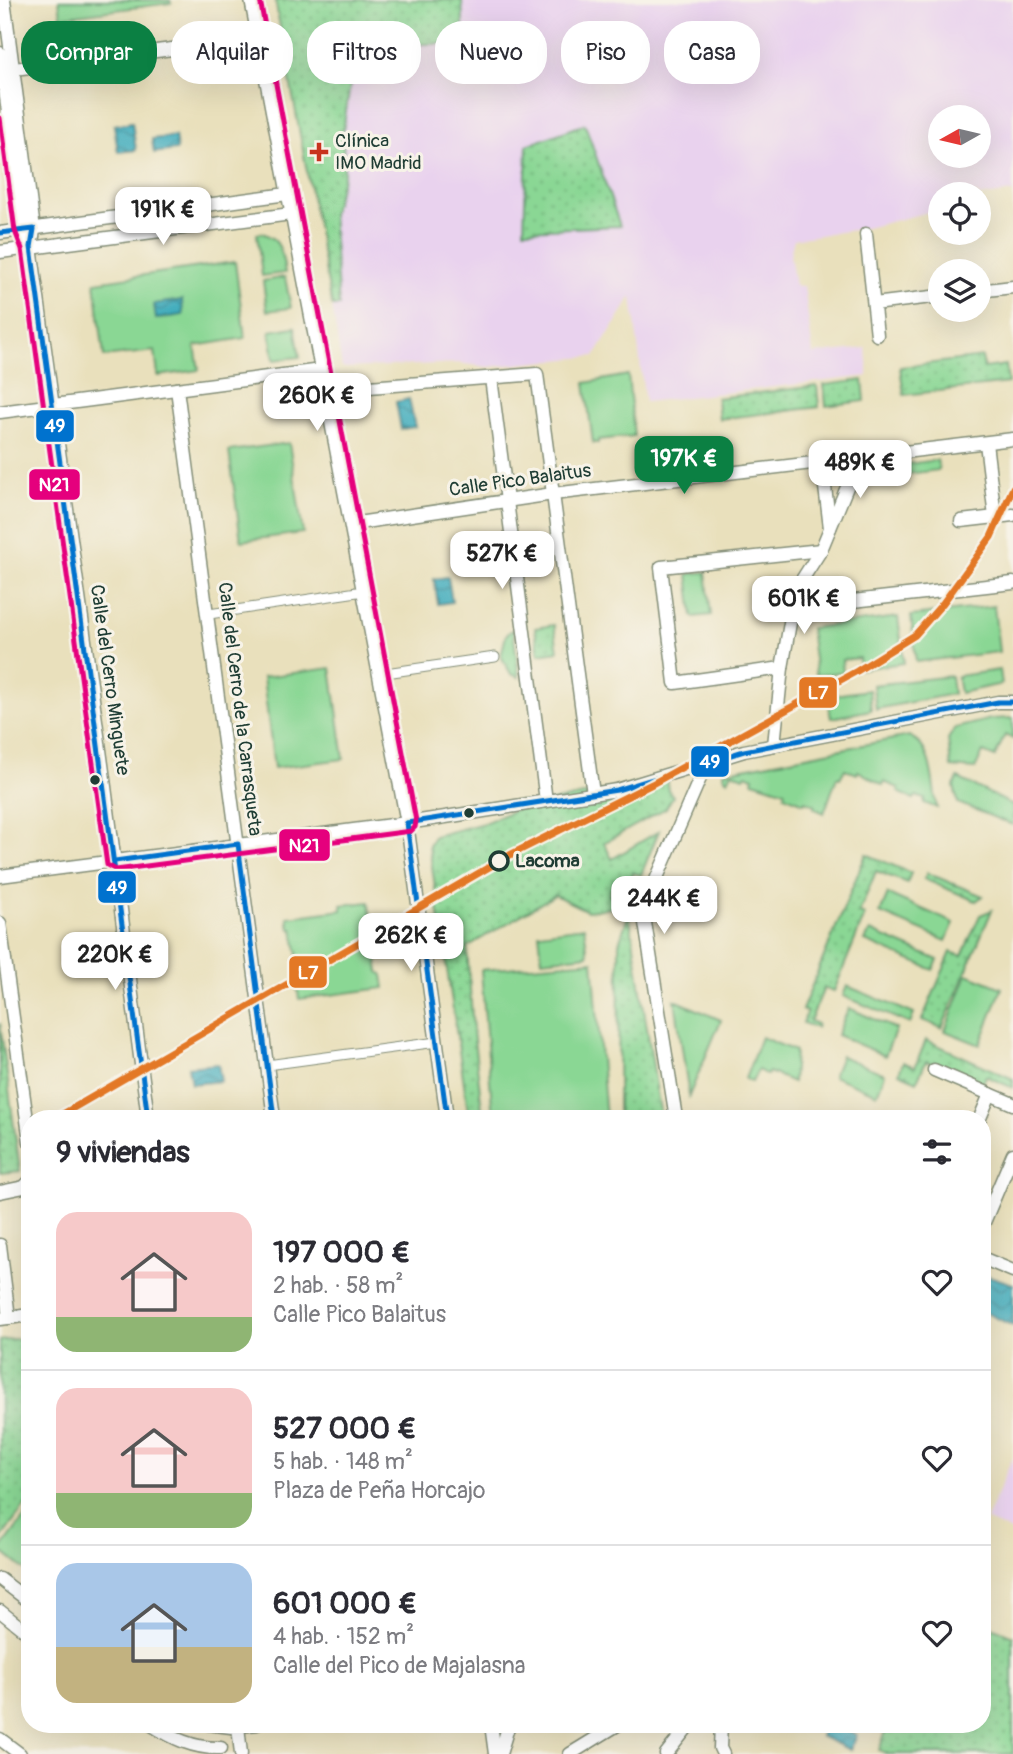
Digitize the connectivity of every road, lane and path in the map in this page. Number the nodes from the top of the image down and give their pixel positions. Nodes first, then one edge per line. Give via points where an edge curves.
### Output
1 (4, 0) edge
2 (251, 0) edge
3 (255, 21) edge
4 (171, 49) edge
5 (0, 53) edge
6 (14, 69) junction
7 (267, 84) edge
8 (287, 194) junction
9 (292, 214) junction
10 (29, 230) junction
11 (0, 233) edge
12 (866, 234) dead end
13 (31, 247) junction
14 (0, 252) edge
15 (1013, 287) edge
16 (991, 290) edge
17 (928, 297) edge
18 (874, 304) junction
19 (877, 335) dead end
20 (321, 370) junction
21 (491, 378) junction
22 (177, 389) junction
23 (327, 393) junction
24 (53, 404) junction
25 (0, 412) edge
26 (1013, 439) edge
27 (986, 443) junction
28 (859, 458) junction
29 (822, 462) junction
30 (552, 494) junction
31 (507, 502) junction
32 (1013, 515) edge
33 (995, 517) junction
34 (961, 521) dead end
35 (351, 524) junction
36 (830, 528) junction
37 (821, 550) junction
38 (1013, 583) edge
39 (364, 591) junction
40 (791, 608) junction
41 (209, 614) junction
42 (495, 657) dead end
43 (782, 668) junction
44 (379, 674) junction
45 (1013, 697) edge
46 (998, 702) junction
47 (1013, 702) edge
48 (774, 745) junction
49 (707, 762) junction
50 (593, 794) junction
51 (546, 801) junction
52 (407, 822) junction
53 (238, 844) junction
54 (115, 861) junction
55 (0, 876) edge
56 (0, 923) edge
57 (437, 1042) junction
58 (267, 1065) junction
59 (934, 1070) dead end
60 (990, 1094) junction
61 (1013, 1104) edge
62 (26, 1110) edge
63 (147, 1110) edge
64 (273, 1110) edge
65 (446, 1110) edge
66 (675, 1110) edge
67 (983, 1110) edge
68 (1013, 1154) edge
69 (21, 1188) edge
70 (0, 1192) edge
71 (991, 1206) edge
72 (0, 1245) edge
73 (991, 1262) edge
74 (1013, 1271) edge
75 (5, 1319) edge
76 (0, 1579) edge
77 (21, 1595) edge
78 (0, 1611) edge
79 (21, 1628) edge
80 (164, 1733) edge
81 (224, 1733) edge
82 (229, 1733) edge
83 (493, 1733) edge
84 (500, 1733) edge
85 (505, 1733) edge
86 (604, 1733) edge
87 (683, 1733) edge
88 (720, 1733) edge
89 (0, 1739) edge
90 (221, 1751) edge
91 (20, 1754) edge
92 (241, 1754) edge
93 (497, 1754) edge
94 (570, 1754) edge
95 (666, 1754) edge
96 (723, 1754) edge

1 - 6 street, Calle del Cerro Minguete
2 - 3 street
4 - 6 street
5 - 10 street, Calle del Cerro Minguete
6 - 10 street, Calle del Cerro Minguete
7 - 8 street
8 - 9 street
8 - 10 street
9 - 13 street
9 - 20 street
10 - 11 street
10 - 13 street, Calle del Cerro Minguete
12 - 18 street
13 - 14 street
13 - 24 street, Calle del Cerro Minguete
15 - 16 street
17 - 18 street
18 - 19 street
20 - 22 street
20 - 23 street
21 - 23 street
21 - 30 street via 537,374
21 - 31 street
22 - 24 street
22 - 41 street, Calle del Cerro de la Carrasqueta
23 - 35 street
24 - 25 street
24 - 54 street, Calle del Cerro Minguete
26 - 27 street, Calle Pico Balaitus
27 - 28 street, Calle Pico Balaitus
27 - 33 street
28 - 29 street, Calle Pico Balaitus
28 - 36 street
29 - 30 street, Calle Pico Balaitus
29 - 36 street
30 - 31 street, Calle Pico Balaitus
30 - 50 street
31 - 35 street, Calle Pico Balaitus
31 - 51 street
32 - 33 street
33 - 34 street
35 - 39 street
36 - 37 street
37 - 40 street via 796,589
37 - 43 street via 661,567 675,683
38 - 40 street
39 - 41 street
39 - 44 street
40 - 43 street
41 - 53 street, Calle del Cerro de la Carrasqueta
42 - 44 street
43 - 48 street
44 - 52 street
45 - 46 street
46 - 47 street
46 - 48 street
48 - 49 street
49 - 50 street
49 - 66 street via 643,910
50 - 51 street
51 - 52 street
52 - 53 street
52 - 57 street
53 - 54 street
53 - 58 street, Calle del Cerro de la Carrasqueta
54 - 55 street
54 - 63 street, Calle del Cerro Minguete
56 - 62 street
57 - 58 street
57 - 65 street
58 - 64 street, Calle del Cerro de la Carrasqueta
59 - 60 street
60 - 61 street
60 - 67 street
68 - 71 street
69 - 70 street
72 - 75 street
73 - 74 street
76 - 77 street
78 - 79 street
80 - 90 street
81 - 90 street
82 - 92 street
83 - 93 street
84 - 93 street
85 - 93 street
86 - 94 street
87 - 95 street
88 - 96 street
89 - 91 street

